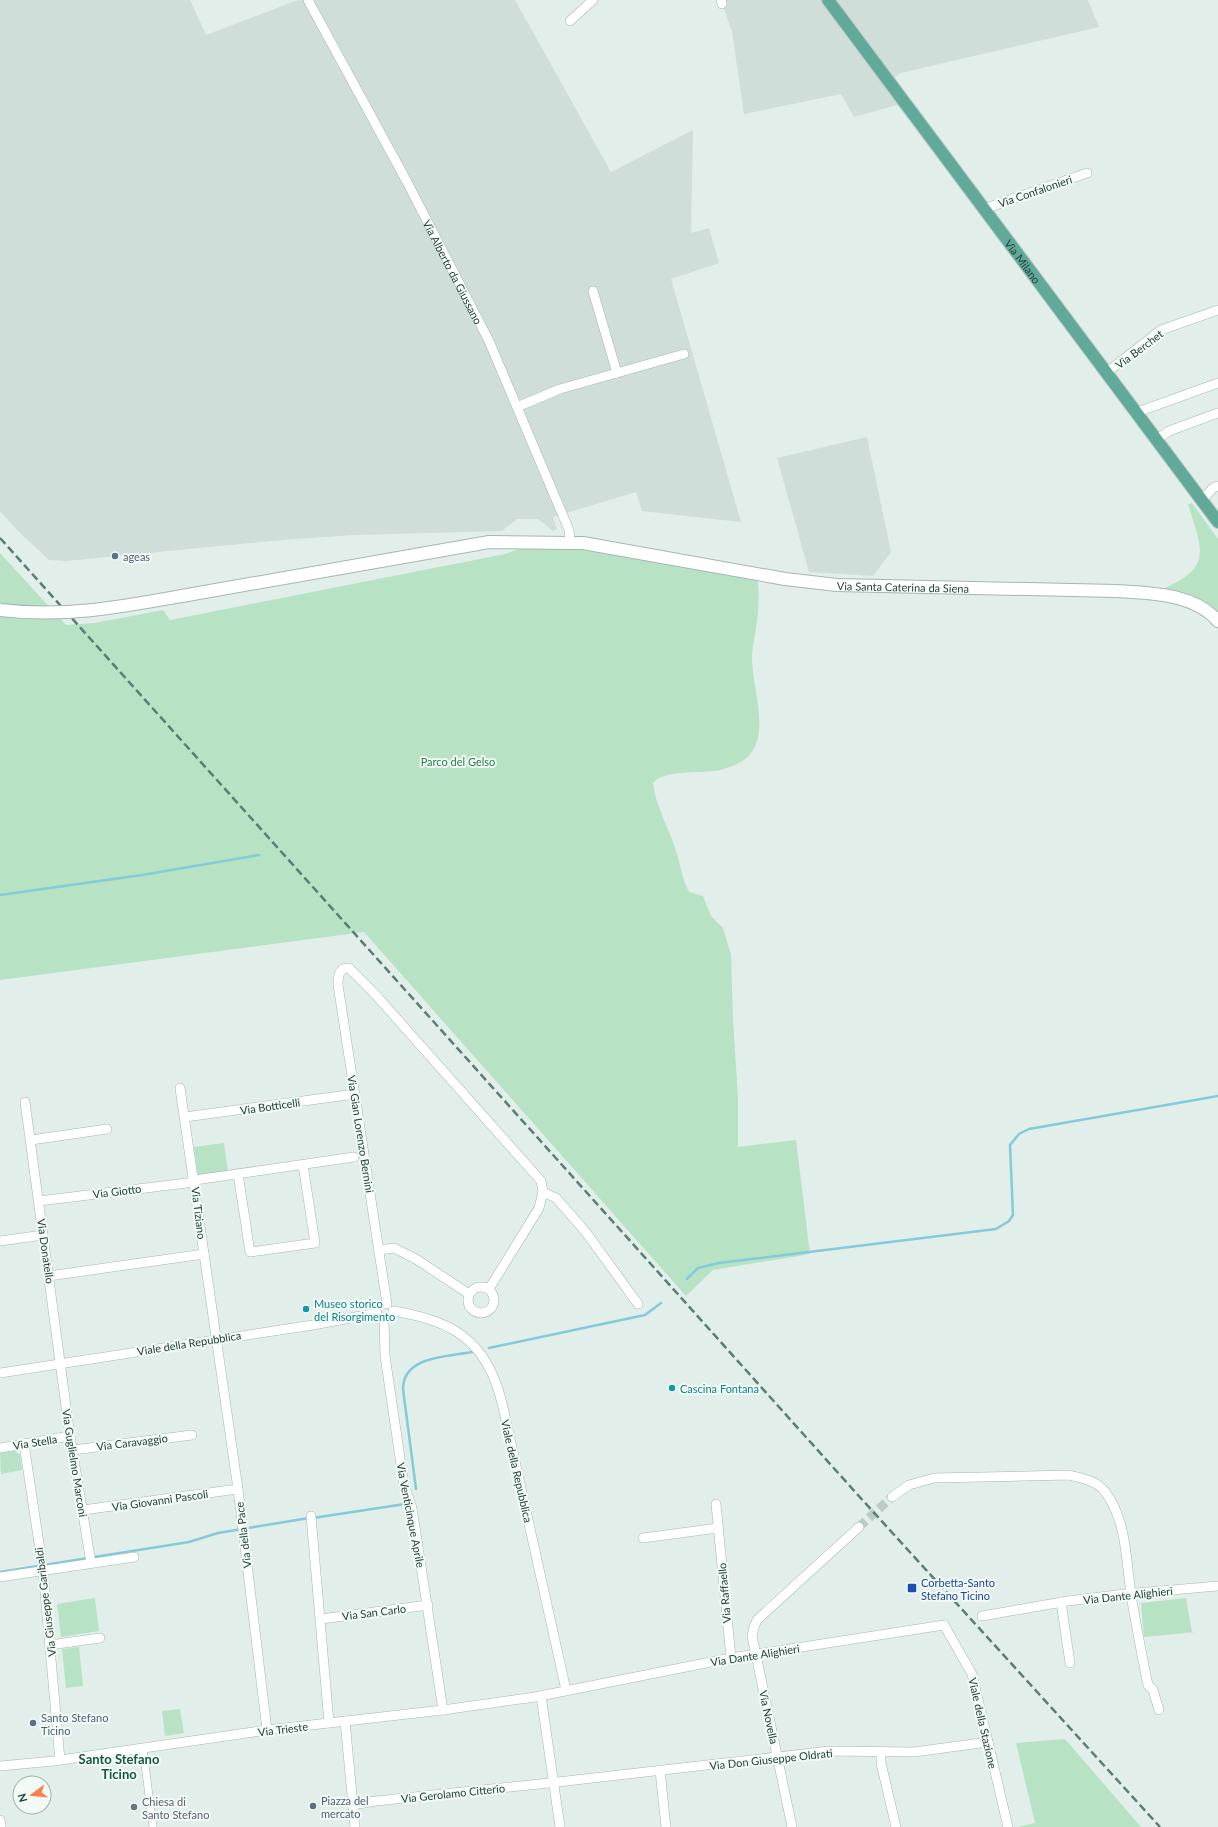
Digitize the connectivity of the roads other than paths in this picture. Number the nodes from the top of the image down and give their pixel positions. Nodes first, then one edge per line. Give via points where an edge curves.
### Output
1 (308, 0) edge
2 (593, 0) edge
3 (828, 0) edge
4 (570, 21) dead end
5 (1087, 173) dead end
6 (984, 209) junction
7 (593, 291) dead end
8 (1218, 310) edge
9 (684, 354) dead end
10 (617, 373) junction
11 (1106, 373) junction
12 (1218, 383) edge
13 (517, 407) junction
14 (1135, 413) junction
15 (1218, 413) edge
16 (1156, 440) junction
17 (1218, 486) edge
18 (1202, 500) junction
19 (1218, 522) edge
20 (570, 543) junction
21 (0, 610) edge
22 (1218, 621) edge
23 (180, 1088) dead end
24 (355, 1094) junction
25 (25, 1102) dead end
26 (185, 1117) junction
27 (107, 1129) dead end
28 (31, 1140) junction
29 (354, 1157) dead end
30 (303, 1165) junction
31 (238, 1174) junction
32 (195, 1181) junction
33 (543, 1192) junction
34 (39, 1201) junction
35 (43, 1235) junction
36 (0, 1241) edge
37 (379, 1250) junction
38 (204, 1254) junction
39 (49, 1276) junction
40 (489, 1289) junction
41 (468, 1294) junction
42 (638, 1304) dead end
43 (390, 1308) junction
44 (377, 1313) junction
45 (384, 1320) junction
46 (216, 1339) junction
47 (61, 1363) junction
48 (0, 1373) edge
49 (192, 1434) dead end
50 (70, 1436) junction
51 (24, 1444) junction
52 (0, 1448) edge
53 (73, 1450) junction
54 (238, 1489) junction
55 (892, 1497) tunnel mouth
56 (716, 1504) dead end
57 (83, 1510) junction
58 (311, 1518) dead end
59 (859, 1527) tunnel mouth
60 (718, 1528) junction
61 (643, 1538) dead end
62 (134, 1556) dead end
63 (91, 1560) junction
64 (42, 1567) junction
65 (0, 1577) edge
66 (1218, 1586) edge
67 (1131, 1594) junction
68 (1057, 1603) junction
69 (428, 1605) junction
70 (982, 1616) dead end
71 (321, 1619) junction
72 (944, 1625) joint
73 (100, 1638) dead end
74 (50, 1645) junction
75 (756, 1654) junction
76 (731, 1658) junction
77 (1070, 1663) dead end
78 (566, 1690) junction
79 (541, 1696) junction
80 (443, 1710) junction
81 (1159, 1710) dead end
82 (345, 1721) junction
83 (329, 1723) junction
84 (267, 1730) junction
85 (988, 1742) junction
86 (143, 1749) junction
87 (881, 1752) junction
88 (778, 1758) junction
89 (60, 1760) junction
90 (0, 1766) edge
91 (660, 1771) junction
92 (554, 1783) junction
93 (352, 1805) junction
94 (0, 1820) edge
95 (1, 1827) edge
96 (153, 1827) edge
97 (355, 1827) edge
98 (560, 1827) edge
99 (666, 1827) edge
100 (792, 1827) edge
101 (896, 1827) edge
102 (1008, 1827) edge

1 - 13 street, Via Alberto da Giussano via 406,180 489,341
2 - 4 street
3 - 6 main road, Via Milano
5 - 6 street, Via Confalonieri
6 - 11 main road, Via Milano
7 - 10 street
8 - 11 street, Via Berchet via 1161,330
9 - 10 street
10 - 13 street via 560,389
11 - 14 main road, Via Milano
12 - 14 street
13 - 20 street, Via Alberto da Giussano via 569,530
14 - 16 main road, Via Milano
15 - 16 street via 1169,431
16 - 18 main road, Via Milano
17 - 18 street
18 - 19 main road, Via Milano
20 - 21 street, bridge via 503,541 476,544 84,612 42,614
20 - 22 street, Via Santa Caterina da Siena via 583,543 837,586 1156,594 1199,605
23 - 26 street, Via Tiziano
24 - 26 street, Via Botticelli
24 - 33 street, Via Gian Lorenzo Bernini via 338,985 338,976 345,968 349,968 374,993 536,1175 541,1181
24 - 37 street, Via Gian Lorenzo Bernini
25 - 28 street, Via Donatello
26 - 32 street, Via Tiziano
27 - 28 street
28 - 34 street, Via Donatello
29 - 30 street, Via Giotto
30 - 31 street, Via Giotto
30 - 31 street via 315,1244 250,1252
31 - 32 street, Via Giotto
32 - 34 street, Via Giotto
32 - 38 street, Via Tiziano
33 - 40 street via 539,1208
33 - 42 street via 556,1198 585,1231
34 - 35 street, Via Donatello
35 - 36 street
35 - 39 street, Via Donatello
37 - 41 street via 394,1248 411,1256
37 - 43 street, Via Gian Lorenzo Bernini
38 - 39 street
38 - 46 street, Via Tiziano
39 - 47 street, Via Donatello
40 - 41 street via 477,1286
40 - 41 street via 494,1301 487,1312 477,1313 470,1308
43 - 44 street via 380,1306
43 - 45 street via 391,1316
43 - 78 street, Viale della Repubblica via 430,1318 456,1330 480,1352 492,1372 498,1387
44 - 45 street
44 - 46 street, Viale della Repubblica
45 - 69 street, Via Venticinque Aprile via 385,1356 403,1477 412,1508
46 - 47 street, Viale della Repubblica
46 - 54 street, Via della Pace
47 - 48 street, Viale della Repubblica
47 - 50 street, Via Guglielmo Marconi
49 - 53 street, Via Caravaggio
50 - 51 street, Via Stella
50 - 53 street, Via Guglielmo Marconi
51 - 52 street, Via Stella
51 - 64 street, Via Giuseppe Garibaldi
53 - 57 street, Via Guglielmo Marconi
54 - 57 street, Via Giovanni Pascoli
54 - 84 street, Via della Pace
55 - 67 street via 909,1485 934,1478 1069,1475 1085,1478 1105,1491 1113,1504 1124,1540
56 - 60 street, Via Raffaello
57 - 63 street, Via Guglielmo Marconi
58 - 71 street
59 - 75 street, Via Novella via 757,1620 752,1636
60 - 61 street
60 - 76 street, Via Raffaello
62 - 63 street
63 - 64 street
64 - 65 street
64 - 74 street, Via Giuseppe Garibaldi
66 - 67 street, Via Dante Alighieri
67 - 68 street, Via Dante Alighieri
67 - 81 street via 1148,1685 1153,1690
68 - 70 street, Via Dante Alighieri
68 - 77 street
69 - 71 street, Via San Carlo
69 - 80 street, Via Venticinque Aprile
71 - 83 street
72 - 75 street, Via Dante Alighieri
72 - 85 street, Viale della Stazione via 972,1674
73 - 74 street
74 - 89 street, Via Giuseppe Garibaldi
75 - 76 street, Via Dante Alighieri
75 - 88 street, Via Novella
76 - 78 street, Via Dante Alighieri
78 - 79 street, Via Trieste
79 - 80 street, Via Trieste
79 - 92 street
80 - 82 street, Via Trieste
82 - 83 street, Via Trieste
82 - 93 street
83 - 84 street, Via Trieste
84 - 86 street, Via Trieste
85 - 87 street, Via Don Giuseppe Oldrati via 914,1752
85 - 102 street, Viale della Stazione
86 - 89 street, Via Trieste
86 - 96 street
87 - 88 street, Via Don Giuseppe Oldrati via 829,1752
87 - 101 street
88 - 91 street, Via Don Giuseppe Oldrati
88 - 100 street, Via Novella
89 - 90 street, Via Trieste
91 - 92 street, Via Don Giuseppe Oldrati
91 - 99 street
92 - 93 street, Via Gerolamo Citterio
92 - 98 street
93 - 97 street
94 - 95 street

